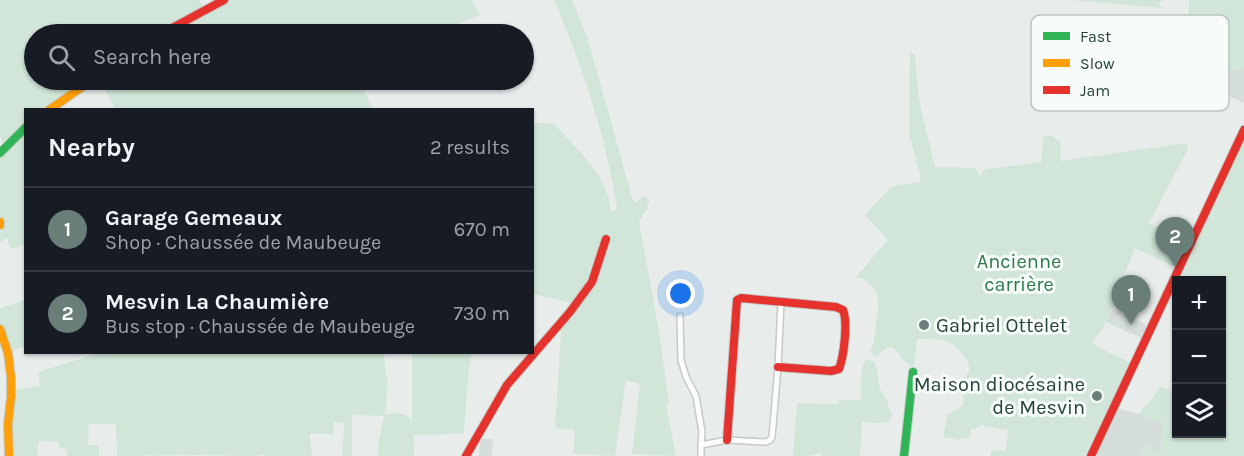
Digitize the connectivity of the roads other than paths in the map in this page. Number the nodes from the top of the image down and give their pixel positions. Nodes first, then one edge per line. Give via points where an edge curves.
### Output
1 (224, 0) edge
2 (180, 24) edge
3 (78, 90) edge
4 (52, 108) edge
5 (24, 129) edge
6 (1244, 130) edge
7 (0, 153) edge
8 (606, 239) dead end
9 (782, 302) junction
10 (680, 315) dead end
11 (0, 329) edge
12 (534, 354) edge
13 (534, 354) edge
14 (778, 367) junction
15 (914, 372) dead end
16 (727, 440) junction
17 (701, 445) junction
18 (9, 456) edge
19 (466, 456) edge
20 (701, 456) edge
21 (904, 456) edge
22 (1091, 456) edge

1 - 2 street
3 - 4 street
5 - 7 street
6 - 22 street
8 - 12 street via 592,282
9 - 14 street
9 - 14 street via 839,308 846,317 839,369
9 - 16 street via 741,298 736,303
10 - 17 street via 681,360 696,396
11 - 18 street via 11,377
13 - 19 street via 507,385
14 - 16 street via 771,439
15 - 21 street
16 - 17 street
17 - 20 street

